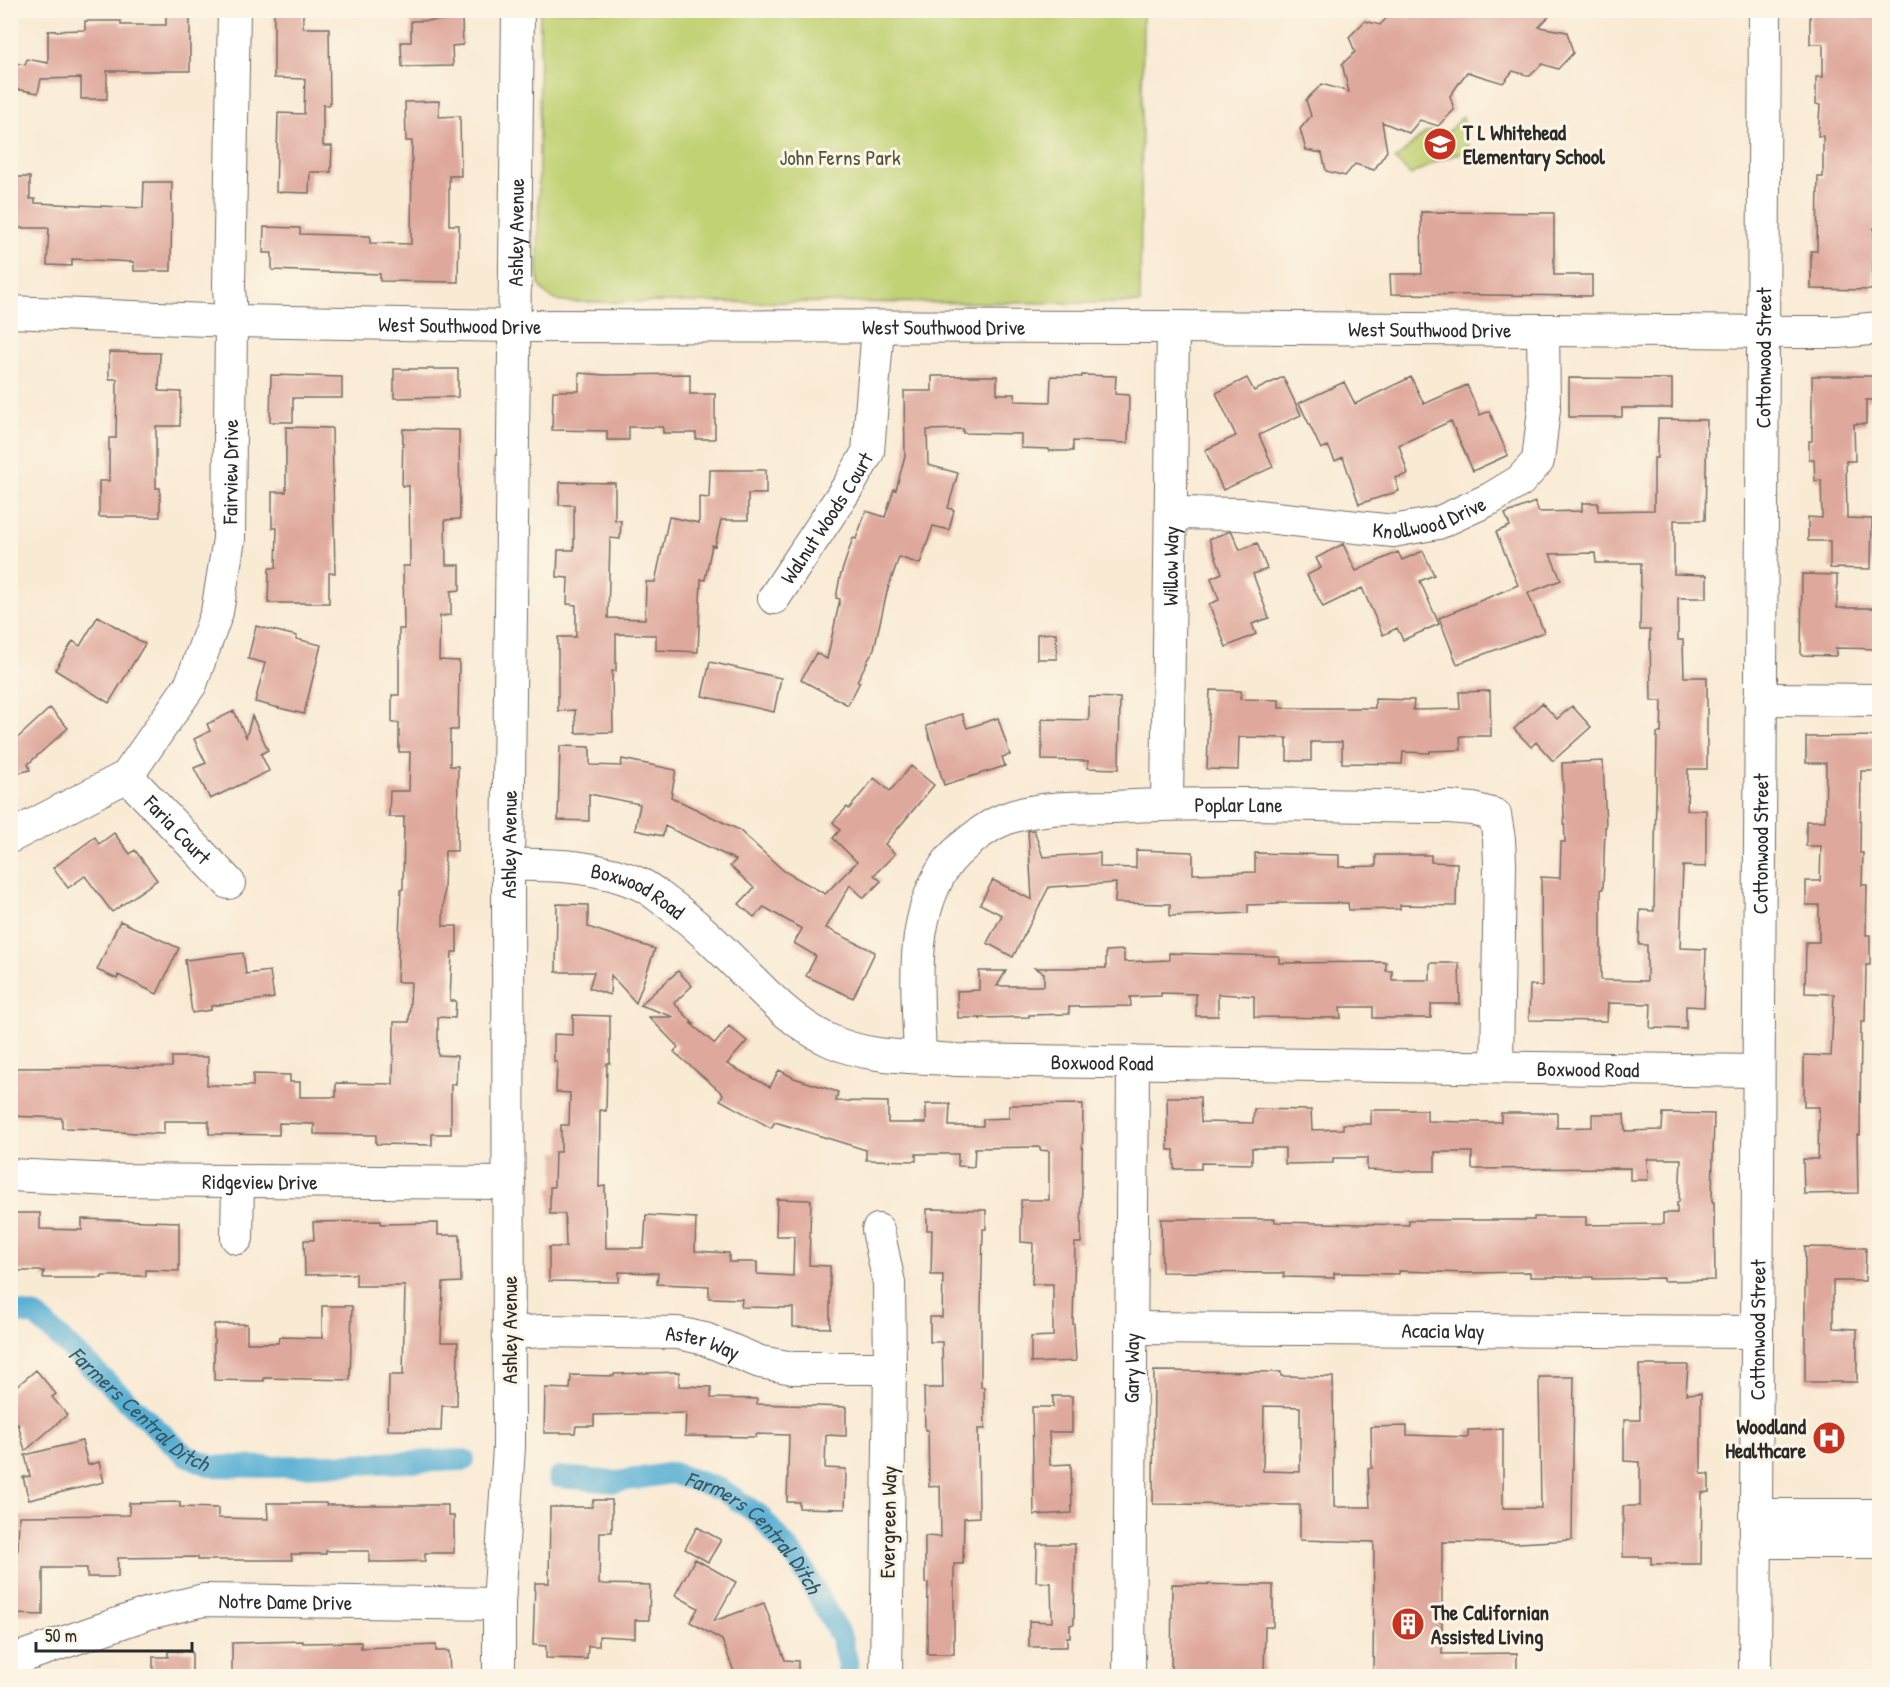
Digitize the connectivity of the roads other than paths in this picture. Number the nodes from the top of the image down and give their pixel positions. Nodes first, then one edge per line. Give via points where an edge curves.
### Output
1 (234, 10) edge
2 (518, 10) edge
3 (1765, 10) edge
4 (10, 312) edge
5 (231, 321) junction
6 (513, 326) junction
7 (878, 327) junction
8 (1173, 327) junction
9 (1880, 327) edge
10 (1543, 330) junction
11 (1762, 332) junction
12 (1172, 513) junction
13 (774, 598) dead end
14 (1760, 699) junction
15 (1880, 700) edge
16 (126, 776) junction
17 (1167, 804) junction
18 (10, 837) edge
19 (508, 865) junction
20 (229, 883) dead end
21 (920, 1056) junction
22 (1132, 1062) junction
23 (1497, 1066) junction
24 (1758, 1071) junction
25 (10, 1175) edge
26 (238, 1182) junction
27 (509, 1183) junction
28 (878, 1230) dead end
29 (237, 1238) dead end
30 (1131, 1328) junction
31 (1756, 1332) junction
32 (510, 1334) junction
33 (890, 1368) junction
34 (1880, 1515) edge
35 (1755, 1529) junction
36 (1880, 1542) edge
37 (499, 1604) junction
38 (10, 1661) edge
39 (499, 1677) edge
40 (886, 1677) edge
41 (1129, 1677) edge
42 (1755, 1677) edge

1 - 5 street, Fairview Drive
2 - 6 street, Ashley Avenue
3 - 11 street, Cottonwood Street
4 - 5 street, West Southwood Drive
5 - 6 street, West Southwood Drive
5 - 16 street, Fairview Drive via 229,539 217,612 191,684
6 - 7 street, West Southwood Drive
6 - 19 street, Ashley Avenue
7 - 8 street, West Southwood Drive
7 - 13 street, Walnut Woods Court via 868,452
8 - 10 street, West Southwood Drive
8 - 12 street, Willow Way
9 - 11 street, West Southwood Drive via 1838,332
10 - 11 street, West Southwood Drive
10 - 12 street, Knollwood Drive via 1544,409 1538,461 1520,481 1490,498 1438,523 1393,531 1240,514
11 - 14 street, Cottonwood Street
12 - 17 street, Willow Way
14 - 15 street
14 - 24 street, Cottonwood Street
16 - 18 street, Fairview Drive
16 - 20 street, Faria Court
17 - 21 street, Poplar Lane via 1040,810 1005,819 975,837 946,865 920,931
17 - 23 street, Poplar Lane via 1449,807 1495,815 1500,863
19 - 21 street, Boxwood Road via 581,868 645,886 692,920 805,1028 857,1052
19 - 27 street, Ashley Avenue
21 - 22 street, Boxwood Road
22 - 23 street, Boxwood Road
22 - 30 street, Gary Way
23 - 24 street, Boxwood Road
24 - 31 street, Cottonwood Street
25 - 26 street, Ridgeview Drive
26 - 27 street, Ridgeview Drive
26 - 29 street
27 - 32 street, Ashley Avenue
28 - 33 street, Evergreen Way via 889,1283
30 - 31 street, Acacia Way
30 - 41 street, Gary Way
31 - 35 street, Cottonwood Street
32 - 33 street, Aster Way via 678,1333 705,1339 760,1362 793,1368
32 - 37 street, Ashley Avenue via 509,1447
33 - 40 street, Evergreen Way
34 - 35 street
35 - 36 street
35 - 42 street, Cottonwood Street
37 - 38 street, Notre Dame Drive via 204,1600 149,1613
37 - 39 street, Ashley Avenue

